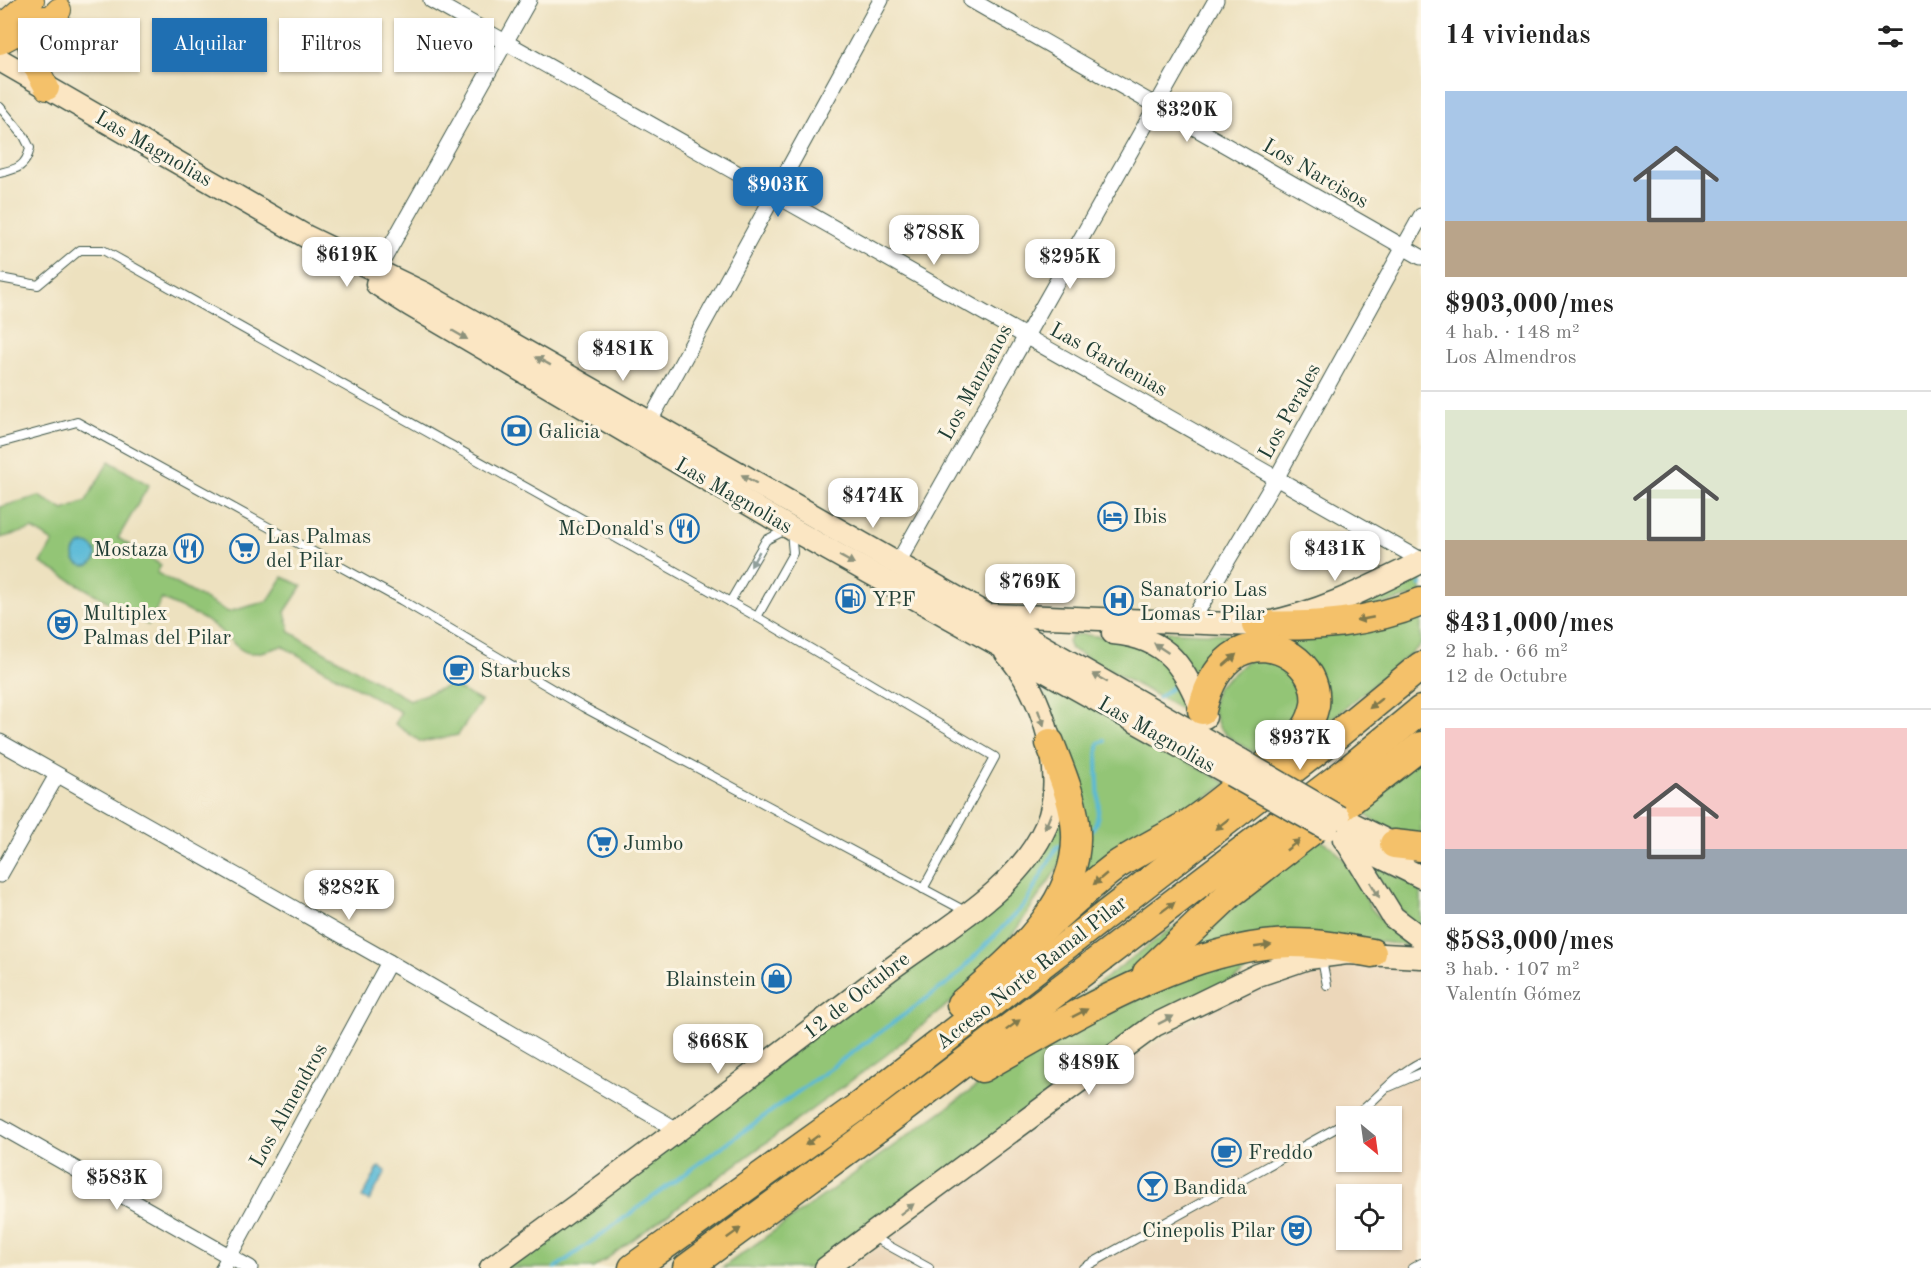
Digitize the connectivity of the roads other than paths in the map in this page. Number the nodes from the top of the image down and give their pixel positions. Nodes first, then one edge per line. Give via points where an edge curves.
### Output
1 (27, 0) edge
2 (32, 0) edge
3 (431, 0) edge
4 (529, 0) edge
5 (881, 0) edge
6 (971, 0) edge
7 (1216, 0) edge
8 (65, 5) edge
9 (0, 14) edge
10 (0, 28) edge
11 (0, 42) edge
12 (504, 43) junction
13 (0, 60) edge
14 (47, 88) junction
15 (1156, 106) junction
16 (0, 109) edge
17 (0, 173) edge
18 (773, 193) junction
19 (1421, 216) edge
20 (307, 237) junction
21 (1402, 247) junction
22 (1421, 257) edge
23 (377, 271) junction
24 (0, 278) edge
25 (1024, 336) junction
26 (645, 430) junction
27 (0, 443) edge
28 (1277, 477) junction
29 (795, 518) junction
30 (1421, 561) edge
31 (896, 566) junction
32 (730, 602) junction
33 (1421, 602) edge
34 (988, 615) junction
35 (757, 617) junction
36 (1070, 623) junction
37 (1190, 624) junction
38 (1256, 625) junction
39 (996, 643) junction
40 (1047, 659) junction
41 (1421, 666) edge
42 (1032, 692) junction
43 (1202, 710) junction
44 (1421, 710) edge
45 (0, 742) edge
46 (1050, 743) junction
47 (1421, 746) edge
48 (1232, 762) junction
49 (57, 775) junction
50 (1337, 828) junction
51 (1407, 846) edge
52 (1421, 859) edge
53 (0, 875) edge
54 (1421, 877) edge
55 (923, 889) junction
56 (967, 912) junction
57 (1421, 938) edge
58 (1028, 942) junction
59 (1372, 953) junction
60 (1321, 955) junction
61 (1421, 957) edge
62 (389, 962) junction
63 (1327, 985) dead end
64 (1122, 992) junction
65 (1421, 1062) edge
66 (1421, 1073) edge
67 (1389, 1087) junction
68 (859, 1106) junction
69 (1367, 1106) edge
70 (883, 1124) junction
71 (0, 1126) edge
72 (1336, 1128) edge
73 (679, 1131) junction
74 (872, 1236) junction
75 (668, 1243) junction
76 (226, 1262) edge
77 (1421, 1263) edge
78 (250, 1268) edge
79 (491, 1268) edge
80 (626, 1268) edge
81 (633, 1268) edge
82 (687, 1268) edge
83 (826, 1268) edge
84 (929, 1268) edge
85 (1083, 1268) edge
86 (1412, 1268) edge

1 - 9 main road
2 - 10 main road
3 - 12 street, Las Gardenias
4 - 12 street
5 - 18 street
6 - 15 street, Los Narcisos
7 - 15 street, Los Manzanos
8 - 11 main road
8 - 14 main road via 40,29 30,45 34,64
12 - 18 street, Las Gardenias
12 - 23 street
13 - 14 main road, Las Magnolias
14 - 20 main road, Las Magnolias
15 - 21 street, Los Narcisos
15 - 25 street, Los Manzanos
16 - 17 lane via 30,148 20,168
18 - 25 street, Las Gardenias
18 - 26 street
19 - 21 street, Los Perales
20 - 23 main road, Las Magnolias
20 -> 26 main road, Las Magnolias via 410,305
21 - 22 street, Los Narcisos
21 - 28 street, Los Perales
26 -> 23 main road, Las Magnolias via 425,294
24 - 32 lane via 38,285 80,250 103,250
25 - 28 street, Las Gardenias
25 - 31 street, Los Manzanos
26 - 29 main road, Las Magnolias
27 - 55 lane via 77,422 401,600 583,707
28 - 30 street, Las Gardenias
28 - 37 street, Los Perales
29 - 31 main road, Las Magnolias
29 -> 32 lane via 766,540
29 - 35 lane via 793,553
29 -> 39 main road, Las Magnolias
30 - 38 main road via 1312,613
31 - 34 main road, Las Magnolias
32 - 35 lane
33 -> 38 highway via 1368,619 1305,627
34 - 36 main road
34 - 40 main road, Las Magnolias
35 - 55 lane via 995,757
36 - 37 main road
36 - 40 main road
43 -> 36 main road via 1180,664 1157,645 1137,636
37 - 38 main road
39 - 40 main road, Las Magnolias
39 - 42 main road, 12 de Octubre via 1018,667
40 - 42 main road
40 - 48 main road, Las Magnolias
41 -> 68 highway, Acceso Norte Ramal Pilar
42 -> 46 main road, 12 de Octubre
43 - 48 main road
43 -> 58 highway via 1221,668 1247,649 1265,647 1286,653 1308,673 1314,689 1312,717 1286,749 1191,822 1117,866
70 -> 44 highway, Acceso Norte Ramal Pilar via 1347,771
45 - 49 street
46 -> 56 main road, 12 de Octubre via 1055,795 1047,826 1017,868
46 - 58 highway via 1070,798 1075,844 1064,886
64 -> 47 highway via 1172,952 1230,894
48 - 50 main road, Las Magnolias, bridge
49 - 53 street
49 - 62 street
50 - 51 main road, Las Magnolias
50 - 54 main road, Las Magnolias
50 -> 57 main road via 1393,917
51 - 52 main road, Las Magnolias
55 - 56 lane
56 - 73 main road, 12 de Octubre
58 - 68 highway
59 - 60 main road
59 - 61 main road
64 -> 59 highway via 1193,962 1252,947 1313,944
60 - 63 lane
74 -> 60 main road via 1136,1036 1258,975
62 - 73 street
62 - 76 street, Los Almendros
70 -> 64 highway via 1034,1037
65 - 67 lane via 1395,1078
66 - 67 lane
67 - 69 lane
68 -> 75 highway, Acceso Norte Ramal Pilar
82 -> 70 highway, Acceso Norte Ramal Pilar
71 - 76 street
72 - 85 lane
73 - 79 main road, 12 de Octubre
74 - 83 main road
74 - 84 lane
75 - 80 highway
75 - 81 highway, Acceso Norte Ramal Pilar
76 - 78 street
77 - 86 lane

